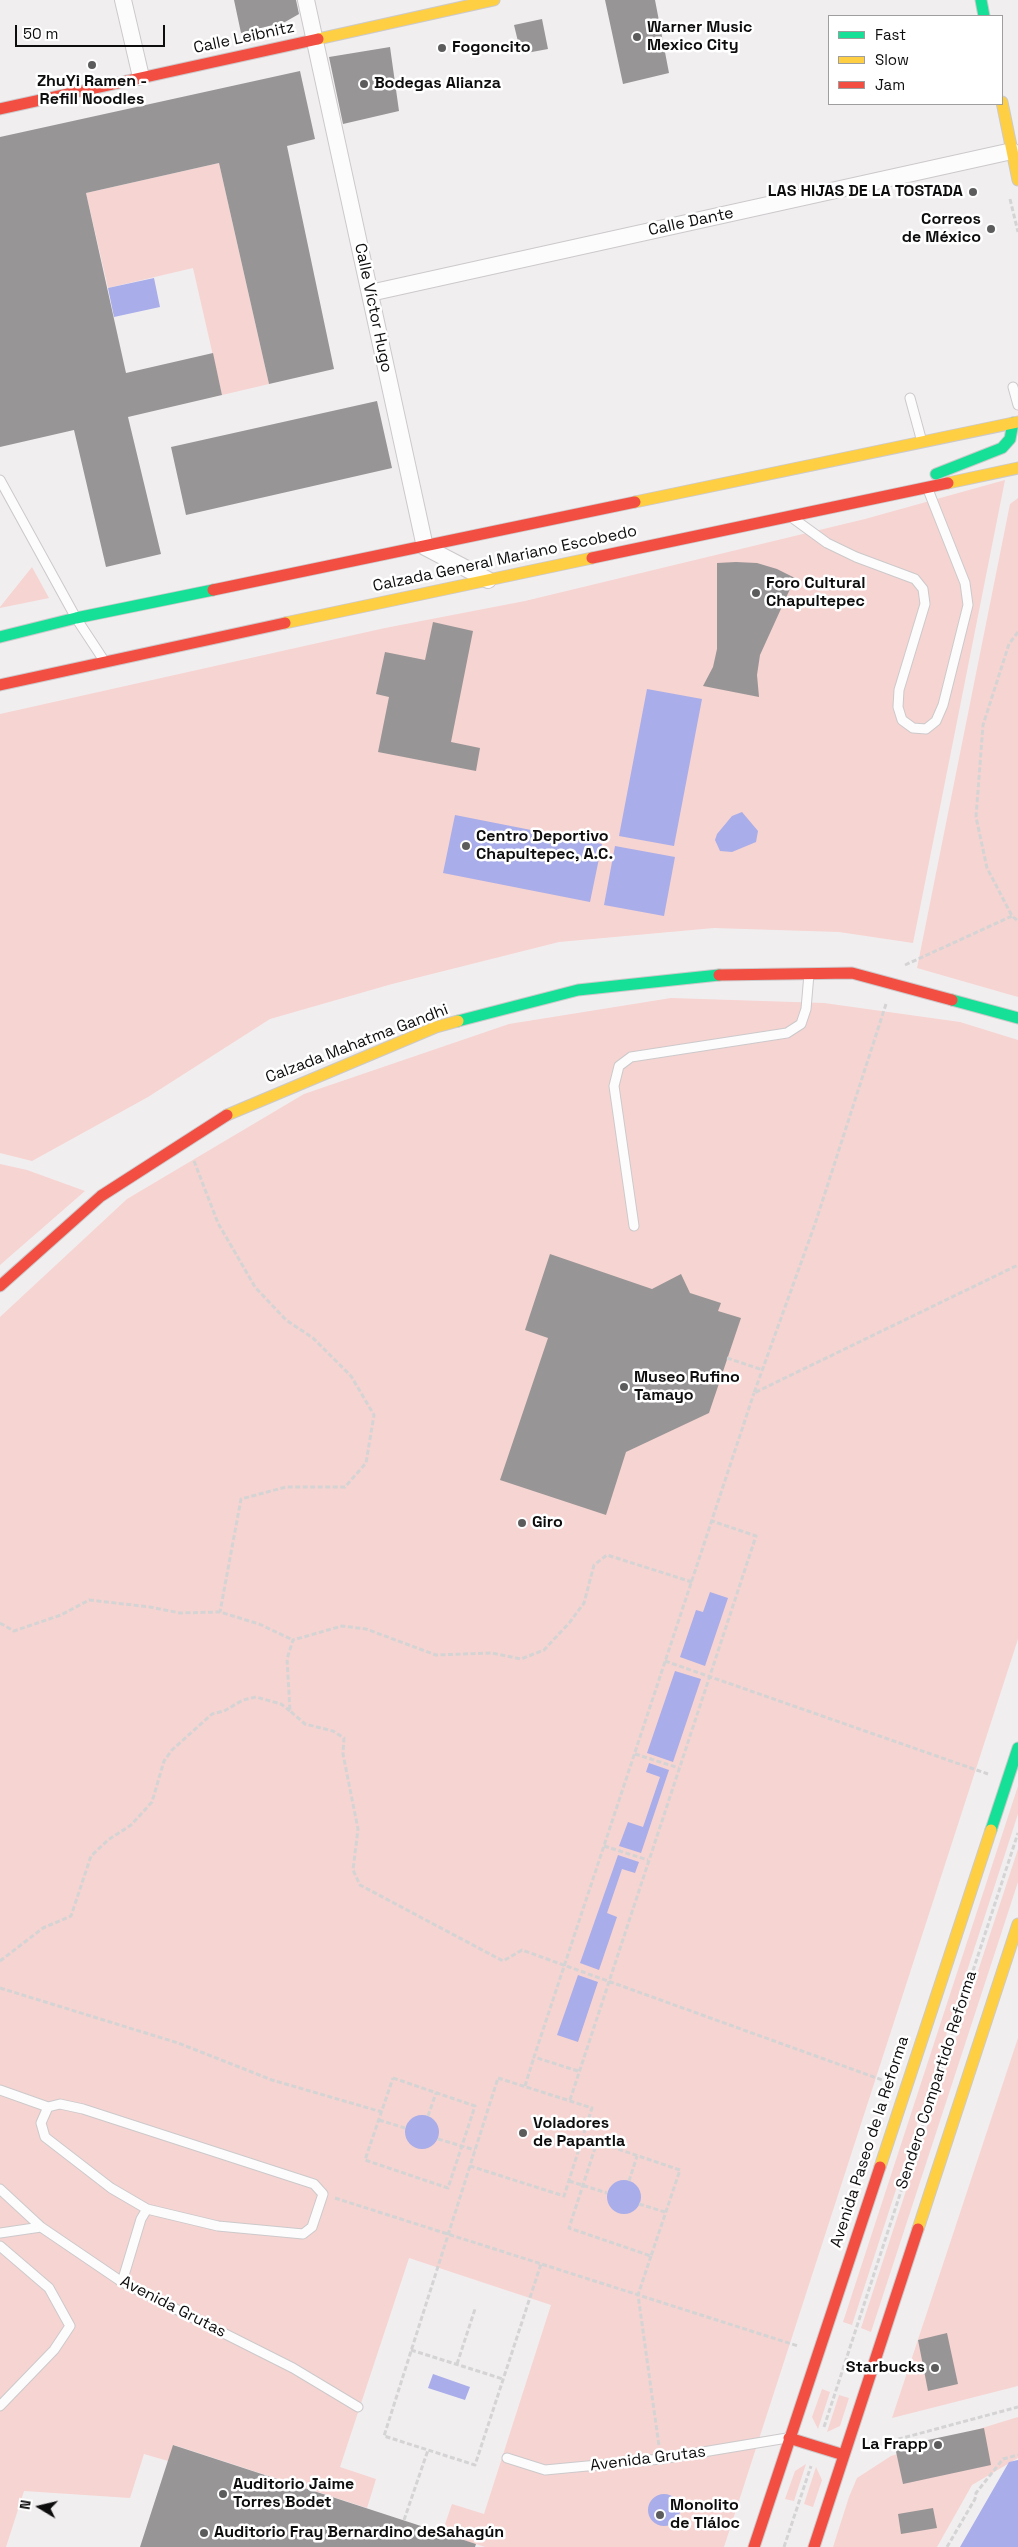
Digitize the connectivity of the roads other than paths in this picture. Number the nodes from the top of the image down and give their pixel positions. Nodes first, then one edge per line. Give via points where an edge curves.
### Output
1 (123, 0) edge
2 (306, 0) edge
3 (494, 0) edge
4 (980, 0) edge
5 (984, 15) edge
6 (314, 40) junction
7 (140, 77) junction
8 (1003, 105) edge
9 (0, 109) edge
10 (1012, 151) junction
11 (1018, 180) edge
12 (370, 293) junction
13 (1013, 387) dead end
14 (910, 398) dead end
15 (1018, 405) edge
16 (1015, 423) edge
17 (922, 442) junction
18 (1018, 468) edge
19 (0, 480) edge
20 (928, 487) junction
21 (790, 516) junction
22 (425, 546) junction
23 (488, 580) junction
24 (76, 618) junction
25 (0, 637) edge
26 (104, 661) junction
27 (0, 686) edge
28 (809, 973) junction
29 (1018, 1018) edge
30 (634, 1226) dead end
31 (0, 1286) edge
32 (1018, 1748) edge
33 (1018, 1924) edge
34 (0, 2090) edge
35 (48, 2107) junction
36 (0, 2189) edge
37 (148, 2209) junction
38 (41, 2227) junction
39 (0, 2233) edge
40 (0, 2246) edge
41 (122, 2282) junction
42 (0, 2406) edge
43 (358, 2407) dead end
44 (789, 2438) junction
45 (844, 2455) junction
46 (507, 2458) dead end
47 (754, 2547) edge
48 (814, 2547) edge

1 - 7 street
2 - 6 street, Calle Víctor Hugo
3 - 6 main road, Calle Leibnitz
4 - 5 main road
6 - 7 main road, Calle Leibnitz
6 - 12 street, Calle Víctor Hugo
7 - 9 main road, Calle Leibnitz
8 - 10 main road
10 - 11 main road
10 - 12 street, Calle Dante
12 - 22 street, Calle Víctor Hugo
13 - 15 lane
14 - 17 lane
16 - 17 main road, Calzada General Mariano Escobedo
16 - 20 main road via 1010,439 1002,448 933,475
17 - 22 main road, Calzada General Mariano Escobedo
18 - 20 main road, Calzada General Mariano Escobedo
19 - 24 lane
20 - 21 main road, Calzada General Mariano Escobedo
20 - 21 lane via 965,584 968,605 943,705 936,721 926,729 913,728 902,720 898,707 899,690 925,604 924,589 914,579 827,542
21 - 23 main road, Calzada General Mariano Escobedo
22 - 23 street
22 - 24 main road, Calzada General Mariano Escobedo
23 - 26 main road, Calzada General Mariano Escobedo
24 - 25 main road, Calzada General Mariano Escobedo
24 - 26 lane
26 - 27 main road, Calzada General Mariano Escobedo
28 - 29 main road, Calzada Mahatma Gandhi via 852,973
28 - 30 lane via 806,1009 801,1024 787,1033 631,1057 619,1066 614,1086
28 - 31 main road, Calzada Mahatma Gandhi via 734,973 578,990 436,1027 234,1111 101,1196
32 - 44 main road, Avenida Paseo de la Reforma
33 - 45 main road
34 - 35 lane
35 - 37 lane via 41,2123 45,2136 111,2188
35 - 37 lane via 60,2104 92,2112 314,2184 323,2194 312,2227 303,2234 218,2226
36 - 38 lane, Avenida Grutas
37 - 41 lane via 141,2219
38 - 39 lane
38 - 41 lane, Avenida Grutas
40 - 42 lane via 49,2288 70,2326 54,2350
41 - 43 lane, Avenida Grutas via 294,2368
44 - 45 main road
44 - 46 lane, Avenida Grutas via 661,2459 545,2470
44 - 47 main road, Avenida Paseo de la Reforma
45 - 48 main road

